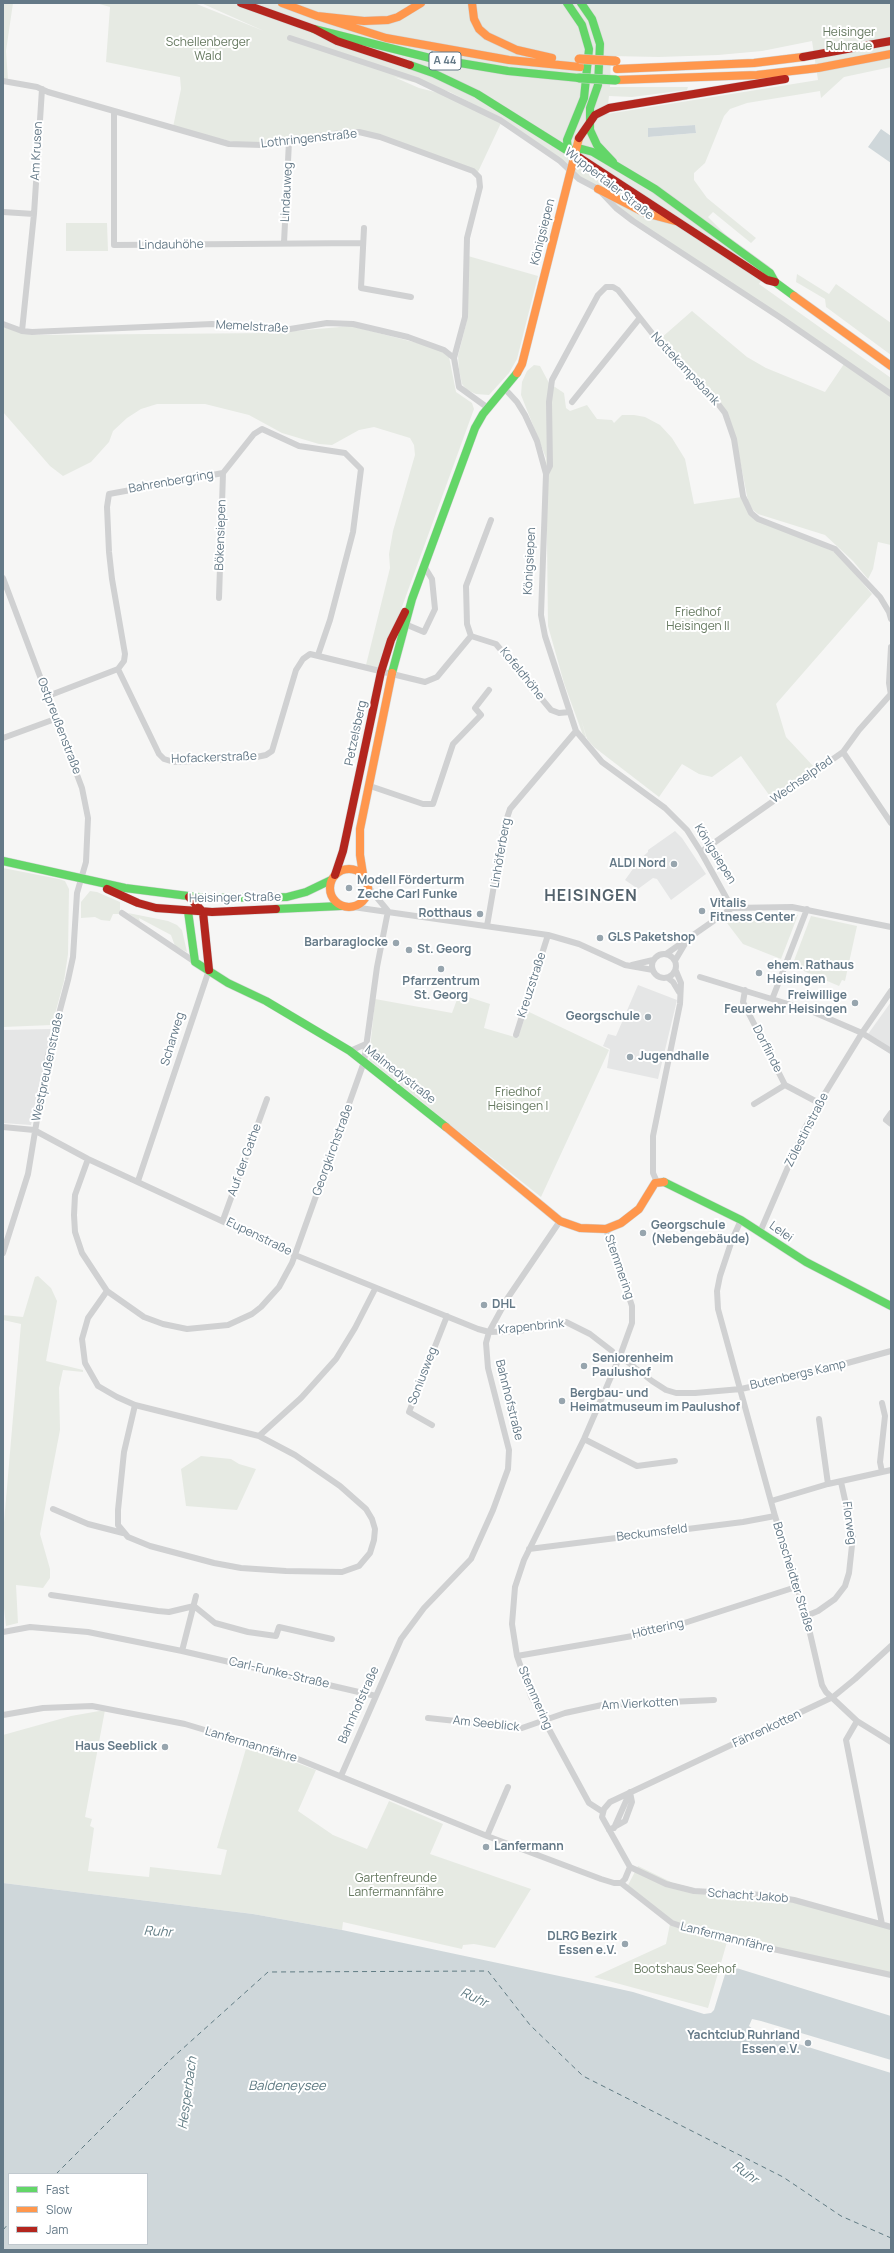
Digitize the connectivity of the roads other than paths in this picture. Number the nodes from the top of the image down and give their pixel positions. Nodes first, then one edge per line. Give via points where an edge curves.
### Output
1 (241, 3) edge
2 (282, 3) edge
3 (421, 3) edge
4 (472, 3) edge
5 (567, 3) edge
6 (581, 3) edge
7 (317, 16) junction
8 (314, 29) junction
9 (290, 38) dead end
10 (891, 41) edge
11 (891, 54) edge
12 (579, 63) junction
13 (818, 68) junction
14 (3, 82) edge
15 (42, 90) junction
16 (590, 108) junction
17 (114, 111) junction
18 (591, 121) junction
19 (579, 138) junction
20 (289, 141) junction
21 (573, 152) junction
22 (613, 162) junction
23 (572, 169) junction
24 (598, 189) junction
25 (3, 212) edge
26 (34, 214) junction
27 (680, 223) junction
28 (364, 228) dead end
29 (284, 243) junction
30 (363, 243) junction
31 (775, 282) junction
32 (411, 297) dead end
33 (639, 318) junction
34 (3, 324) edge
35 (22, 331) junction
36 (454, 358) junction
37 (891, 366) edge
38 (505, 389) junction
39 (891, 394) edge
40 (572, 402) dead end
41 (488, 408) junction
42 (223, 473) junction
43 (546, 474) junction
44 (491, 520) dead end
45 (424, 566) junction
46 (3, 578) edge
47 (220, 598) dead end
48 (412, 599) junction
49 (891, 619) edge
50 (405, 624) junction
51 (471, 636) junction
52 (891, 647) edge
53 (318, 655) junction
54 (118, 669) junction
55 (381, 672) junction
56 (390, 674) junction
57 (489, 690) dead end
58 (891, 695) edge
59 (48, 696) junction
60 (570, 712) junction
61 (55, 719) junction
62 (576, 731) junction
63 (3, 738) edge
64 (843, 752) junction
65 (370, 786) junction
66 (891, 823) edge
67 (701, 852) junction
68 (3, 861) edge
69 (362, 874) junction
70 (333, 878) junction
71 (82, 879) junction
72 (369, 888) junction
73 (189, 897) junction
74 (204, 898) junction
75 (196, 904) junction
76 (341, 906) junction
77 (353, 907) junction
78 (732, 908) junction
79 (807, 909) junction
80 (188, 911) junction
81 (203, 912) junction
82 (388, 912) junction
83 (122, 913) dead end
84 (487, 926) junction
85 (891, 927) edge
86 (548, 935) junction
87 (686, 941) junction
88 (666, 954) junction
89 (676, 959) junction
90 (653, 960) junction
91 (195, 962) junction
92 (630, 966) junction
93 (209, 970) junction
94 (653, 970) junction
95 (676, 971) junction
96 (700, 977) dead end
97 (668, 978) junction
98 (745, 990) junction
99 (891, 991) edge
100 (679, 992) junction
101 (772, 997) junction
102 (862, 1033) junction
103 (516, 1035) dead end
104 (366, 1044) junction
105 (350, 1051) junction
106 (891, 1051) edge
107 (364, 1062) junction
108 (785, 1085) junction
109 (267, 1099) dead end
110 (819, 1103) junction
111 (754, 1104) dead end
112 (891, 1113) edge
113 (891, 1124) edge
114 (3, 1127) edge
115 (34, 1130) junction
116 (88, 1159) junction
117 (138, 1181) junction
118 (657, 1182) junction
119 (223, 1220) junction
120 (741, 1220) junction
121 (560, 1221) junction
122 (606, 1229) junction
123 (760, 1232) junction
124 (3, 1253) edge
125 (295, 1255) junction
126 (375, 1288) junction
127 (107, 1292) junction
128 (891, 1306) edge
129 (447, 1316) junction
130 (489, 1332) junction
131 (612, 1351) dead end
132 (891, 1351) edge
133 (620, 1356) junction
134 (741, 1389) junction
135 (882, 1403) dead end
136 (135, 1405) junction
137 (819, 1419) dead end
138 (432, 1425) dead end
139 (259, 1436) junction
140 (584, 1439) junction
141 (676, 1461) dead end
142 (891, 1470) edge
143 (882, 1472) junction
144 (841, 1482) junction
145 (828, 1484) junction
146 (771, 1501) junction
147 (53, 1509) dead end
148 (775, 1516) junction
149 (124, 1534) junction
150 (529, 1549) junction
151 (796, 1587) junction
152 (51, 1595) dead end
153 (196, 1596) dead end
154 (194, 1606) junction
155 (806, 1616) junction
156 (3, 1632) edge
157 (332, 1639) dead end
158 (891, 1646) edge
159 (182, 1651) junction
160 (517, 1656) junction
161 (376, 1696) junction
162 (833, 1697) junction
163 (714, 1700) dead end
164 (3, 1715) edge
165 (428, 1718) dead end
166 (543, 1720) junction
167 (857, 1721) junction
168 (891, 1742) edge
169 (341, 1776) junction
170 (508, 1787) dead end
171 (630, 1792) junction
172 (603, 1812) junction
173 (611, 1829) junction
174 (487, 1836) junction
175 (630, 1867) junction
176 (621, 1883) junction
177 (882, 1924) junction
178 (891, 1928) edge
179 (891, 1975) edge

1 - 8 main road
2 - 7 main road
3 - 7 main road via 398,17 377,21
4 - 12 main road via 474,19 480,29 502,44 517,50
5 - 21 main road via 582,25 589,49 584,98 567,140
6 - 16 main road, Königsiepen via 592,19 600,44 598,85
7 - 12 main road, A 44 via 386,38 434,47 509,60
8 - 13 main road, A 44, bridge via 430,58 508,71 579,78 616,80 757,75
8 - 21 main road via 337,41 403,62 458,84
9 - 23 street, Wuppertaler Straße via 417,80 448,94 500,120
10 - 12 main road, A 44 via 816,56 754,63 648,69
11 - 13 main road, A 44
13 - 18 main road via 798,76 613,106 599,112
14 - 15 street, Lothringenstraße
15 - 17 street, Lothringenstraße
15 - 26 street, Am Krusen
16 - 18 main road
16 - 19 main road, Königsiepen
17 - 20 street, Lothringenstraße via 229,144 247,146
17 - 29 street, Lindauhöhe via 114,245
18 - 19 main road
18 - 22 main road via 593,139
19 - 21 main road, Königsiepen
20 - 29 street, Lindauweg
20 - 36 street, Lothringenstraße via 347,132 370,134 471,170 478,175 480,187 465,249 465,317
21 - 22 main road, Wuppertaler Straße via 588,150
21 - 23 main road, Königsiepen
21 - 27 main road, Wuppertaler Straße
22 - 31 main road, Wuppertaler Straße via 691,214 770,273
23 - 24 street, Wuppertaler Straße via 579,179
23 - 38 main road, Königsiepen via 523,360 519,371
24 - 27 main road via 645,213
24 - 39 street, Wuppertaler Straße via 633,221
25 - 26 street
26 - 35 street, Am Krusen
27 - 31 main road, Wuppertaler Straße via 767,280
28 - 30 street
29 - 30 street, Lindauhöhe
30 - 32 street via 361,288
31 - 37 main road, Wuppertaler Straße
33 - 40 street
33 - 43 street, Nottekampsbank via 618,290 609,286 598,295 551,383 550,466
33 - 49 street, Nottekampsbank via 712,396 727,417 734,439 743,496 751,513 762,520 832,547 880,597
34 - 35 street, Memelstraße
35 - 36 street, Memelstraße via 212,324 284,330 338,322 414,339 444,350
36 - 41 street via 459,387
38 - 41 main road, Petzelsberg
38 - 43 street, Königsiepen via 526,415
41 - 45 main road, Petzelsberg via 475,428
42 - 47 street, Bökensiepen
42 - 53 street, Bahrenbergring via 254,434 262,429 299,446 345,454 361,469 353,532
42 - 54 street, Bahrenbergring via 114,492 108,496 112,579 125,654 124,661
43 - 60 street, Königsiepen via 541,615
44 - 51 street via 466,586 468,628
45 - 48 main road, Petzelsberg
45 - 50 street via 432,579 435,609 424,632
46 - 59 street, Ostpreußenstraße
48 - 50 main road, Petzelsberg
48 - 55 main road, Petzelsberg via 391,640
50 - 56 main road, Petzelsberg
51 - 56 street via 444,670 431,680 420,681
51 - 60 street, Kofeldhöhe via 496,644 551,710 559,714
52 - 58 street
53 - 54 street, Hofackerstraße via 310,654 297,666 272,752 266,756 245,758 174,762 164,759 158,754
53 - 55 street
54 - 59 street
55 - 56 street
55 - 70 main road, Petzelsberg via 343,850
56 - 65 main road, Petzelsberg
57 - 65 street via 476,708 481,715 453,744 433,804 424,804
58 - 64 street, Wechselpfad
59 - 61 street, Ostpreußenstraße
60 - 62 street, Königsiepen
61 - 63 street
61 - 71 street, Ostpreußenstraße via 82,788 87,809 88,841
62 - 67 street, Königsiepen via 602,762 679,822
62 - 84 street, Linhöferberg via 510,809 504,827
64 - 66 street
64 - 67 street, Wechselpfad
65 - 69 main road, Petzelsberg via 360,834
67 - 78 street, Königsiepen
68 - 71 main road, Heisinger Straße
69 - 70 main road, Heisinger Straße via 348,868
69 - 72 main road
70 - 74 main road, Heisinger Straße via 306,892 288,897
70 - 76 main road via 331,895
71 - 73 main road, Heisinger Straße
71 - 80 main road, Heisinger Straße via 138,903 156,908
71 - 115 street, Westpreußenstraße via 76,893 71,965 47,1059
72 - 77 main road via 363,902
72 - 82 street
73 - 74 main road, Heisinger Straße
73 - 75 main road
74 - 75 main road
75 - 80 main road
75 - 81 main road
76 - 77 main road
76 - 81 main road, Heisinger Straße
77 - 82 street
78 - 79 street
78 - 87 street
79 - 85 street
79 - 101 street
80 - 81 main road, Heisinger Straße
80 - 91 main road
81 - 93 main road, Scharweg
82 - 84 street
82 - 104 street, Georgkirchstraße
83 - 91 street
84 - 86 street
86 - 92 street via 570,941
86 - 103 street, Kreuzstraße
87 - 88 street
87 - 89 street
88 - 89 street
88 - 90 street via 659,954
89 - 95 street
90 - 92 street
90 - 94 street
91 - 93 main road
92 - 94 street
93 - 105 main road, Malmedystraße
93 - 117 street, Scharweg
94 - 97 street via 657,976
95 - 97 street
95 - 100 street via 681,983
96 - 98 street
97 - 100 street
98 - 101 street
98 - 108 street, Dorflinde via 743,1002
99 - 102 street, Zölestinstraße
100 - 118 street via 680,1004 655,1119 653,1173
101 - 102 street
102 - 106 street
102 - 110 street, Zölestinstraße
104 - 105 street
104 - 107 street, Georgkirchstraße
105 - 107 main road, Malmedystraße
107 - 121 main road, Malmedystraße
107 - 125 street, Georgkirchstraße
108 - 110 street, Dorflinde
108 - 111 street, Dorflinde
109 - 119 street, Auf der Gathe
110 - 123 street, Zölestinstraße via 804,1130
112 - 113 street via 886,1120
114 - 115 street
115 - 116 street, Eupenstraße
115 - 124 street, Westpreußenstraße via 28,1174
116 - 117 street, Eupenstraße
116 - 127 street via 75,1195 75,1232 82,1253
117 - 119 street, Eupenstraße
118 - 120 main road, Lelei via 665,1182
118 - 122 main road via 631,1217
119 - 125 street, Eupenstraße
120 - 123 main road, Lelei
120 - 134 street, Bonscheidter Straße via 726,1255 717,1291 718,1309
121 - 122 main road via 580,1228
121 - 130 street, Bahnhofstraße via 530,1263
122 - 133 street, Stemmering via 632,1306 632,1323
123 - 128 main road, Lelei via 806,1262
125 - 126 street, Eupenstraße
125 - 127 street, Georgkirchstraße via 287,1274 271,1298 252,1314 228,1325 199,1329 163,1324 144,1317
126 - 129 street, Eupenstraße
126 - 139 street via 346,1346 328,1370
127 - 136 street via 88,1318 84,1328 83,1356 98,1386
129 - 130 street, Eupenstraße
129 - 138 street, Soniusweg via 409,1412
130 - 131 street, Krapenbrink via 530,1330 566,1322 590,1334
130 - 161 street, Bahnhofstraße via 486,1358 509,1450 505,1477 482,1538 471,1559 413,1620 401,1639
132 - 134 street, Butenbergs Kamp
133 - 134 street, Butenbergs Kamp via 671,1392 695,1393
133 - 140 street, Stemmering
134 - 146 street, Bonscheidter Straße
135 - 143 street via 885,1422 880,1462
136 - 139 street
136 - 149 street via 124,1452 118,1510 118,1525
137 - 145 street
139 - 149 street via 326,1476 366,1509 372,1519 374,1540 370,1553 359,1566 329,1573 241,1568 171,1552 141,1543
140 - 141 street via 637,1466
140 - 150 street, Stemmering
142 - 143 street
143 - 144 street
144 - 145 street
144 - 155 street, Florweg via 853,1536 850,1574 835,1599
145 - 146 street
146 - 148 street, Bonscheidter Straße
147 - 149 street via 88,1524
148 - 150 street, Beckumsfeld
148 - 151 street, Bonscheidter Straße
150 - 160 street, Stemmering via 515,1587 513,1603 512,1629
151 - 155 street, Bonscheidter Straße
151 - 160 street, Höttering via 644,1634
152 - 154 street via 169,1612
153 - 154 street
154 - 157 street via 215,1623 248,1632 276,1636 279,1627
154 - 159 street
155 - 162 street, Bonscheidter Straße via 822,1685
156 - 159 street, Carl-Funke-Straße via 30,1627 67,1629
158 - 162 street, Fährenkotten
159 - 161 street, Carl-Funke-Straße
160 - 166 street, Stemmering via 531,1696
161 - 169 street, Bahnhofstraße
162 - 167 street, Bonscheidter Straße
162 - 171 street, Fährenkotten
163 - 166 street, Am Vierkotten via 602,1705 565,1712
164 - 169 street, Lanfermannfähre via 67,1706 92,1706 120,1711 213,1732 288,1755
165 - 166 street, Am Seeblick via 522,1728
166 - 172 street, Stemmering via 589,1803
167 - 168 street, Bonscheidter Straße
167 - 177 street via 846,1740
169 - 174 street, Lanfermannfähre
170 - 174 street
171 - 172 street, Fährenkotten via 606,1806
171 - 173 street via 632,1802 625,1820
172 - 173 street via 602,1817
173 - 175 street
174 - 176 street, Lanfermannfähre via 601,1879
175 - 176 street
175 - 177 street, Schacht Jakob via 666,1884 694,1892 764,1895 794,1900
176 - 179 street, Lanfermannfähre via 672,1923 705,1934
177 - 178 street, Schacht Jakob

